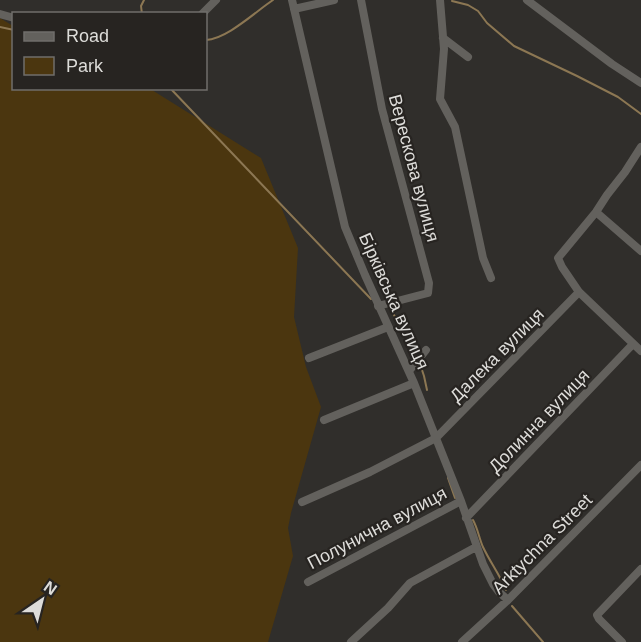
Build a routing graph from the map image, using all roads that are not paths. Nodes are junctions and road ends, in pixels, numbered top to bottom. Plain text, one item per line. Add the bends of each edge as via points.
1 (216, 0) edge
2 (292, 0) edge
3 (334, 0) edge
4 (361, 0) edge
5 (440, 0) edge
6 (527, 0) edge
7 (294, 9) junction
8 (204, 12) edge
9 (443, 38) junction
10 (468, 57) dead end
11 (641, 83) edge
12 (641, 147) edge
13 (596, 212) junction
14 (641, 251) edge
15 (491, 278) dead end
16 (579, 292) junction
17 (378, 306) junction
18 (388, 327) junction
19 (633, 344) junction
20 (426, 350) dead end
21 (641, 351) edge
22 (309, 358) dead end
23 (409, 371) junction
24 (414, 383) junction
25 (324, 420) dead end
26 (436, 438) junction
27 (641, 465) edge
28 (461, 501) junction
29 (302, 502) dead end
30 (466, 518) junction
31 (476, 547) junction
32 (641, 569) edge
33 (308, 582) dead end
34 (508, 600) junction
35 (351, 642) edge
36 (462, 642) edge
37 (622, 642) edge

1 - 8 street
2 - 7 street, Бірківська вулиця
3 - 7 street
4 - 17 street, Верескова вулиця via 382,109 429,283 428,293
5 - 9 street
6 - 11 street
7 - 17 street, Бірківська вулиця via 345,227
9 - 10 street
9 - 15 street via 440,99 455,127 483,258
12 - 13 street
13 - 14 street
13 - 16 street via 558,258
16 - 19 street
16 - 26 street, Далека вулиця
17 - 18 street, Бірківська вулиця
18 - 22 street
18 - 23 street, Бірківська вулиця
19 - 21 street
19 - 30 street, Долинна вулиця
20 - 23 street
23 - 24 street, Бірківська вулиця
24 - 25 street
24 - 26 street, Бірківська вулиця
26 - 28 street, Бірківська вулиця
26 - 29 street, Далека вулиця
27 - 34 street, Arktychna Street
28 - 30 street, Бірківська вулиця
28 - 33 street, Полунична вулиця
30 - 31 street, Бірківська вулиця
31 - 34 street, Бірківська вулиця via 493,584
31 - 35 street via 410,583
32 - 37 street via 597,615
34 - 36 street, Arktychna Street

